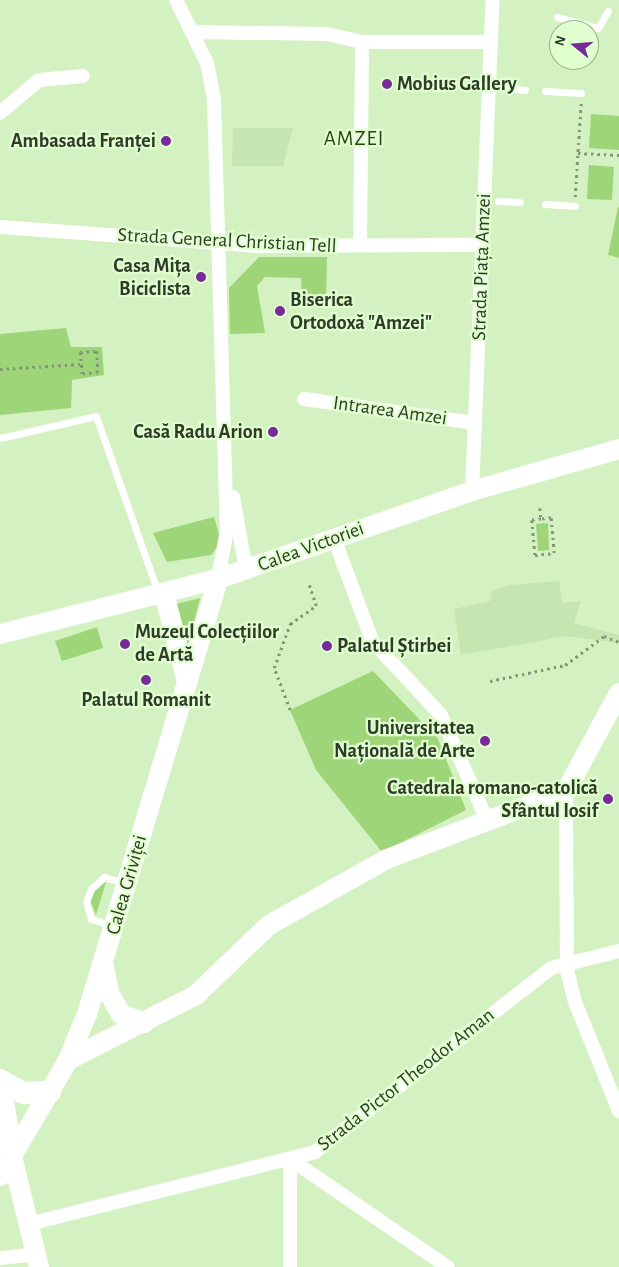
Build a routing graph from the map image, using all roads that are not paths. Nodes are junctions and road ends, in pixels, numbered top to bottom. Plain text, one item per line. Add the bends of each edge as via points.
1 (176, 0) edge
2 (493, 0) edge
3 (608, 11) dead end
4 (557, 17) dead end
5 (192, 32) junction
6 (362, 42) junction
7 (489, 42) junction
8 (83, 76) dead end
9 (502, 88) dead end
10 (524, 90) dead end
11 (545, 91) dead end
12 (581, 93) road end
13 (0, 113) edge
14 (498, 201) dead end
15 (520, 202) dead end
16 (546, 204) dead end
17 (575, 206) road end
18 (0, 227) edge
19 (360, 242) junction
20 (218, 243) junction
21 (483, 245) junction
22 (304, 399) dead end
23 (476, 423) junction
24 (0, 438) edge
25 (222, 438) junction
26 (619, 449) edge
27 (472, 491) junction
28 (334, 538) junction
29 (246, 570) junction
30 (218, 579) junction
31 (161, 594) junction
32 (0, 634) edge
33 (188, 682) junction
34 (619, 693) edge
35 (566, 791) junction
36 (486, 818) junction
37 (128, 884) junction
38 (115, 926) junction
39 (619, 951) edge
40 (566, 961) junction
41 (104, 964) junction
42 (144, 1023) junction
43 (68, 1060) junction
44 (0, 1082) edge
45 (50, 1092) junction
46 (618, 1104) edge
47 (12, 1156) junction
48 (290, 1159) junction
49 (0, 1176) edge
50 (29, 1224) junction
51 (0, 1258) edge
52 (38, 1261) edge
53 (290, 1267) edge
54 (448, 1267) edge

1 - 5 street
2 - 7 street, Strada Piața Amzei
3 - 4 lane via 598,28
5 - 6 street via 327,34
5 - 20 street via 212,85
6 - 7 street
6 - 19 street
7 - 21 street, Strada Piața Amzei
8 - 13 street via 39,80
9 - 10 lane
11 - 12 lane
14 - 15 lane
16 - 17 lane
18 - 20 street, Strada General Christian Tell
19 - 20 street, Strada General Christian Tell via 346,247
19 - 21 street, Strada General Christian Tell
20 - 25 street
21 - 23 street, Strada Piața Amzei
22 - 23 street, Intrarea Amzei
23 - 27 street, Strada Piața Amzei
24 - 31 lane via 96,416
25 - 29 street
25 - 30 street via 227,530
26 - 27 street, Calea Victoriei
27 - 28 street, Calea Victoriei
28 - 29 street, Calea Victoriei
28 - 36 street via 372,640 441,715
29 - 30 street, Calea Victoriei
30 - 31 street, Calea Victoriei
30 - 33 street, Calea Griviței
31 - 32 street, Calea Victoriei
31 - 33 street
33 - 37 street, Calea Griviței
34 - 35 street
35 - 36 street
35 - 40 street
36 - 42 street via 418,844 291,911 250,941 196,995
37 - 38 street, Calea Griviței
37 - 38 lane via 104,877 90,889 86,902 92,919
38 - 41 street, Calea Griviței
39 - 40 street, Strada Pictor Theodor Aman
40 - 46 street via 575,1002
40 - 48 street, Strada Pictor Theodor Aman via 551,968 322,1148
41 - 42 street via 110,995 121,1014
41 - 43 street, Calea Griviței
42 - 43 street
43 - 45 street, Calea Griviței
44 - 45 main road via 23,1093
44 - 47 main road
45 - 47 street, Calea Griviței
47 - 49 main road, Calea Griviței
47 - 50 street
48 - 50 street, Strada Pictor Theodor Aman
48 - 53 street
48 - 54 street
50 - 52 street
51 - 52 street

